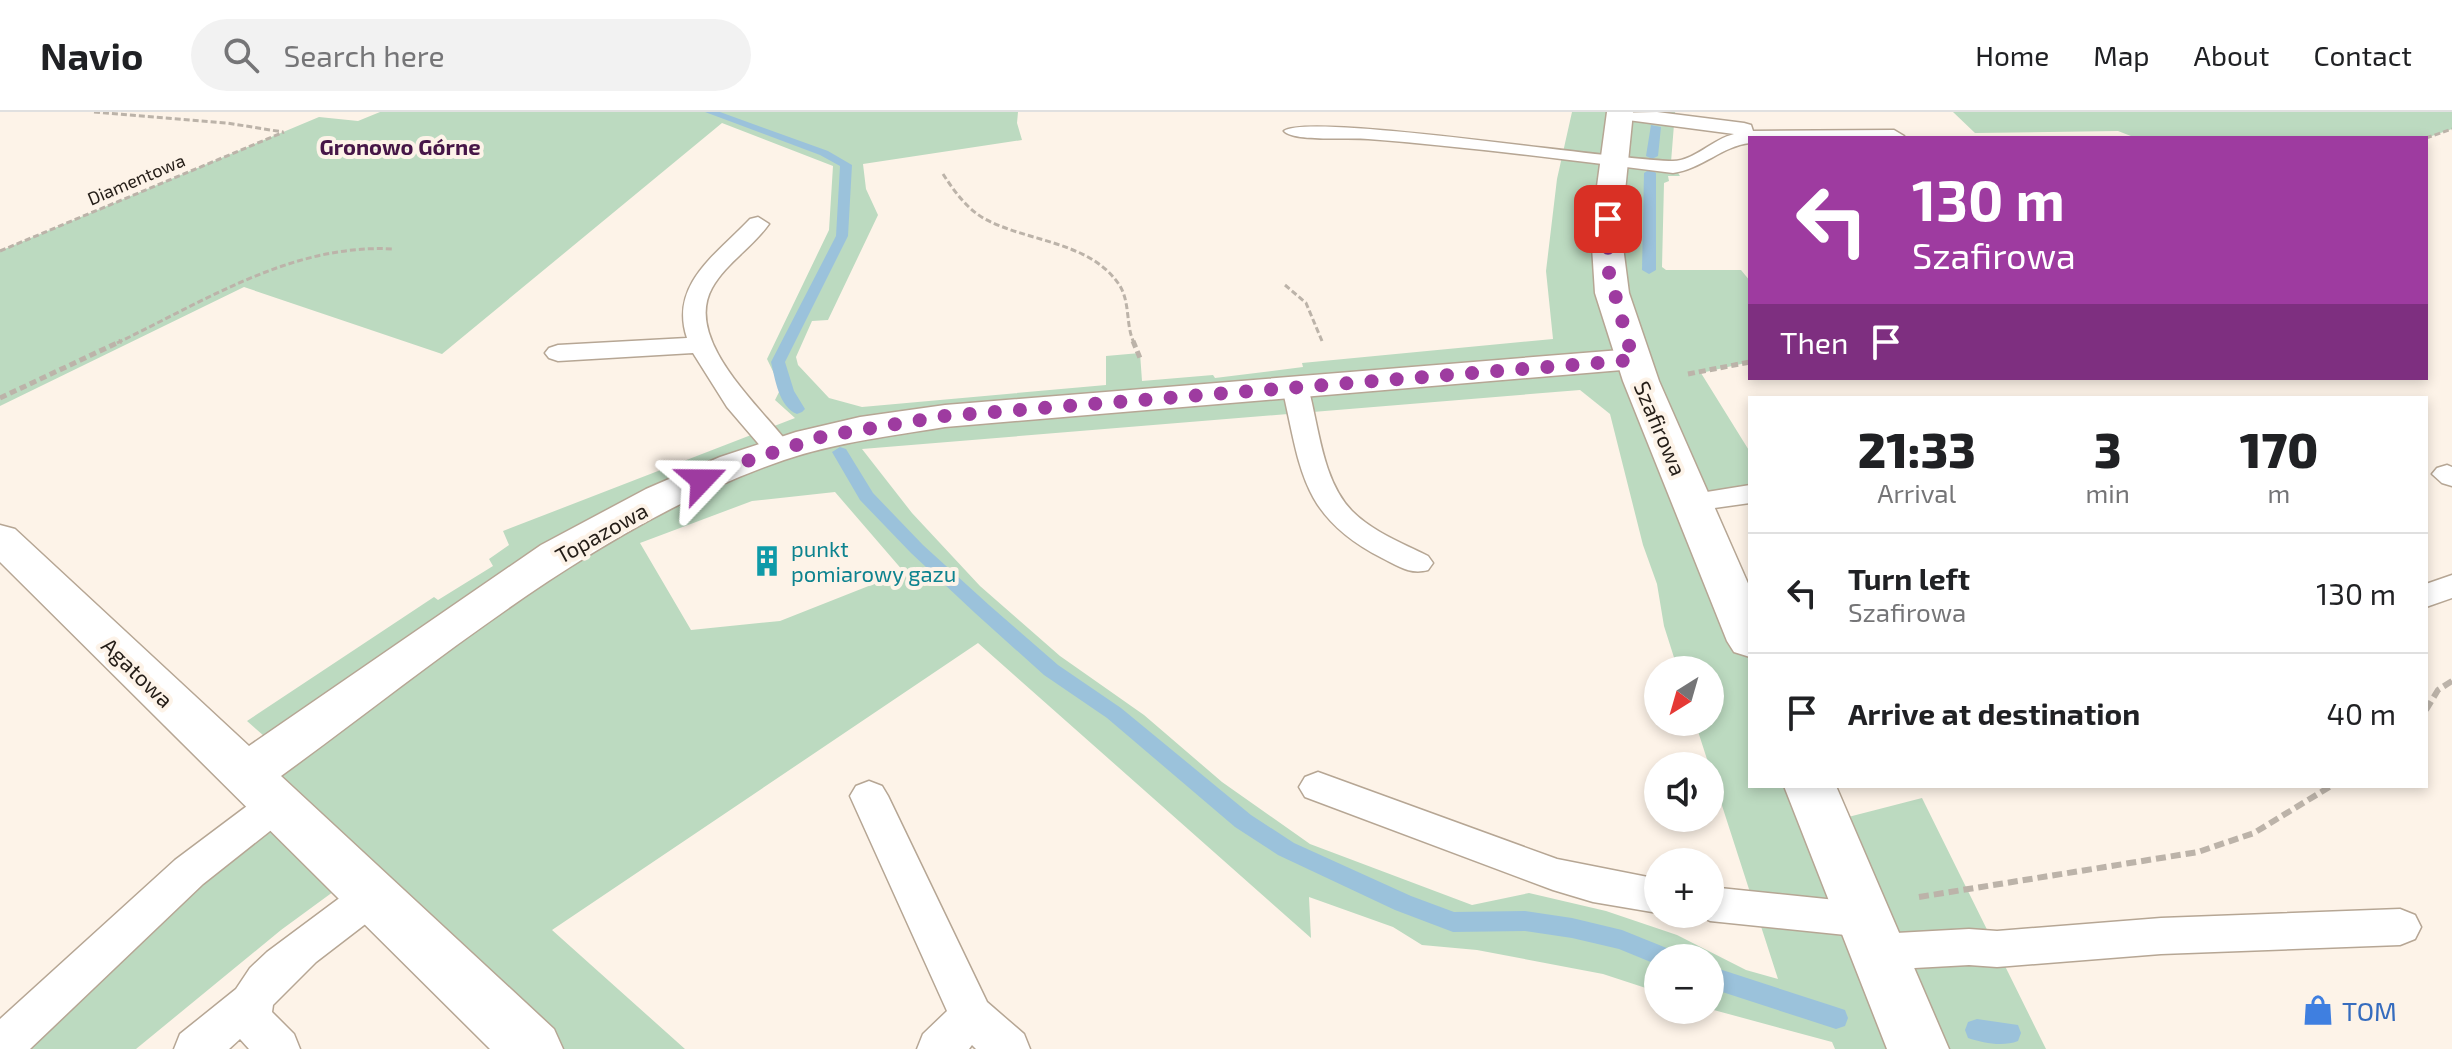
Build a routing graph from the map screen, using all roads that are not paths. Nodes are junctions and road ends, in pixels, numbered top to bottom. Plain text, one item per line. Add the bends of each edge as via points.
1 (1620, 113) edge
2 (1744, 129) dead end
3 (1294, 131) dead end
4 (1748, 138) edge
5 (1615, 162) junction
6 (758, 224) dead end
7 (702, 345) junction
8 (558, 353) dead end
9 (1637, 371) junction
10 (1295, 387) junction
11 (779, 450) junction
12 (1748, 494) edge
13 (1693, 502) junction
14 (0, 538) edge
15 (1417, 563) dead end
16 (2452, 586) edge
17 (1740, 591) edge
18 (2428, 595) edge
19 (1748, 631) edge
20 (1318, 787) dead end
21 (1811, 788) edge
22 (260, 791) junction
23 (869, 796) dead end
24 (1644, 894) edge
25 (371, 897) junction
26 (1724, 906) edge
27 (1867, 926) junction
28 (2400, 927) dead end
29 (251, 1003) junction
30 (971, 1016) junction
31 (0, 1048) edge
32 (196, 1049) edge
33 (278, 1049) edge
34 (532, 1049) edge
35 (939, 1049) edge
36 (1008, 1049) edge
37 (1918, 1049) edge

1 - 2 lane
1 - 5 street, Szafirowa
3 - 5 lane via 1478,142
4 - 5 lane via 1715,147 1683,166
5 - 9 street, Szafirowa via 1606,243 1612,293
6 - 7 lane via 696,298
7 - 8 lane
7 - 11 lane via 740,408
9 - 10 street, Topazowa
9 - 13 street, Szafirowa
10 - 11 street, Topazowa via 892,424
10 - 15 lane via 1318,481 1333,509 1358,532
11 - 22 street, Topazowa via 665,497 556,555
12 - 13 lane
13 - 17 street, Szafirowa
14 - 22 street, Agatowa
16 - 18 lane
17 - 19 street, Szafirowa
20 - 24 lane via 1553,874
21 - 27 street
22 - 25 street, Agatowa
22 - 31 lane via 189,872
23 - 30 lane
25 - 29 lane via 275,970
25 - 34 street, Agatowa
26 - 27 lane
27 - 28 lane via 1997,949 2161,936
27 - 37 street
29 - 32 lane
29 - 33 lane via 253,1020
30 - 35 lane
30 - 36 lane

